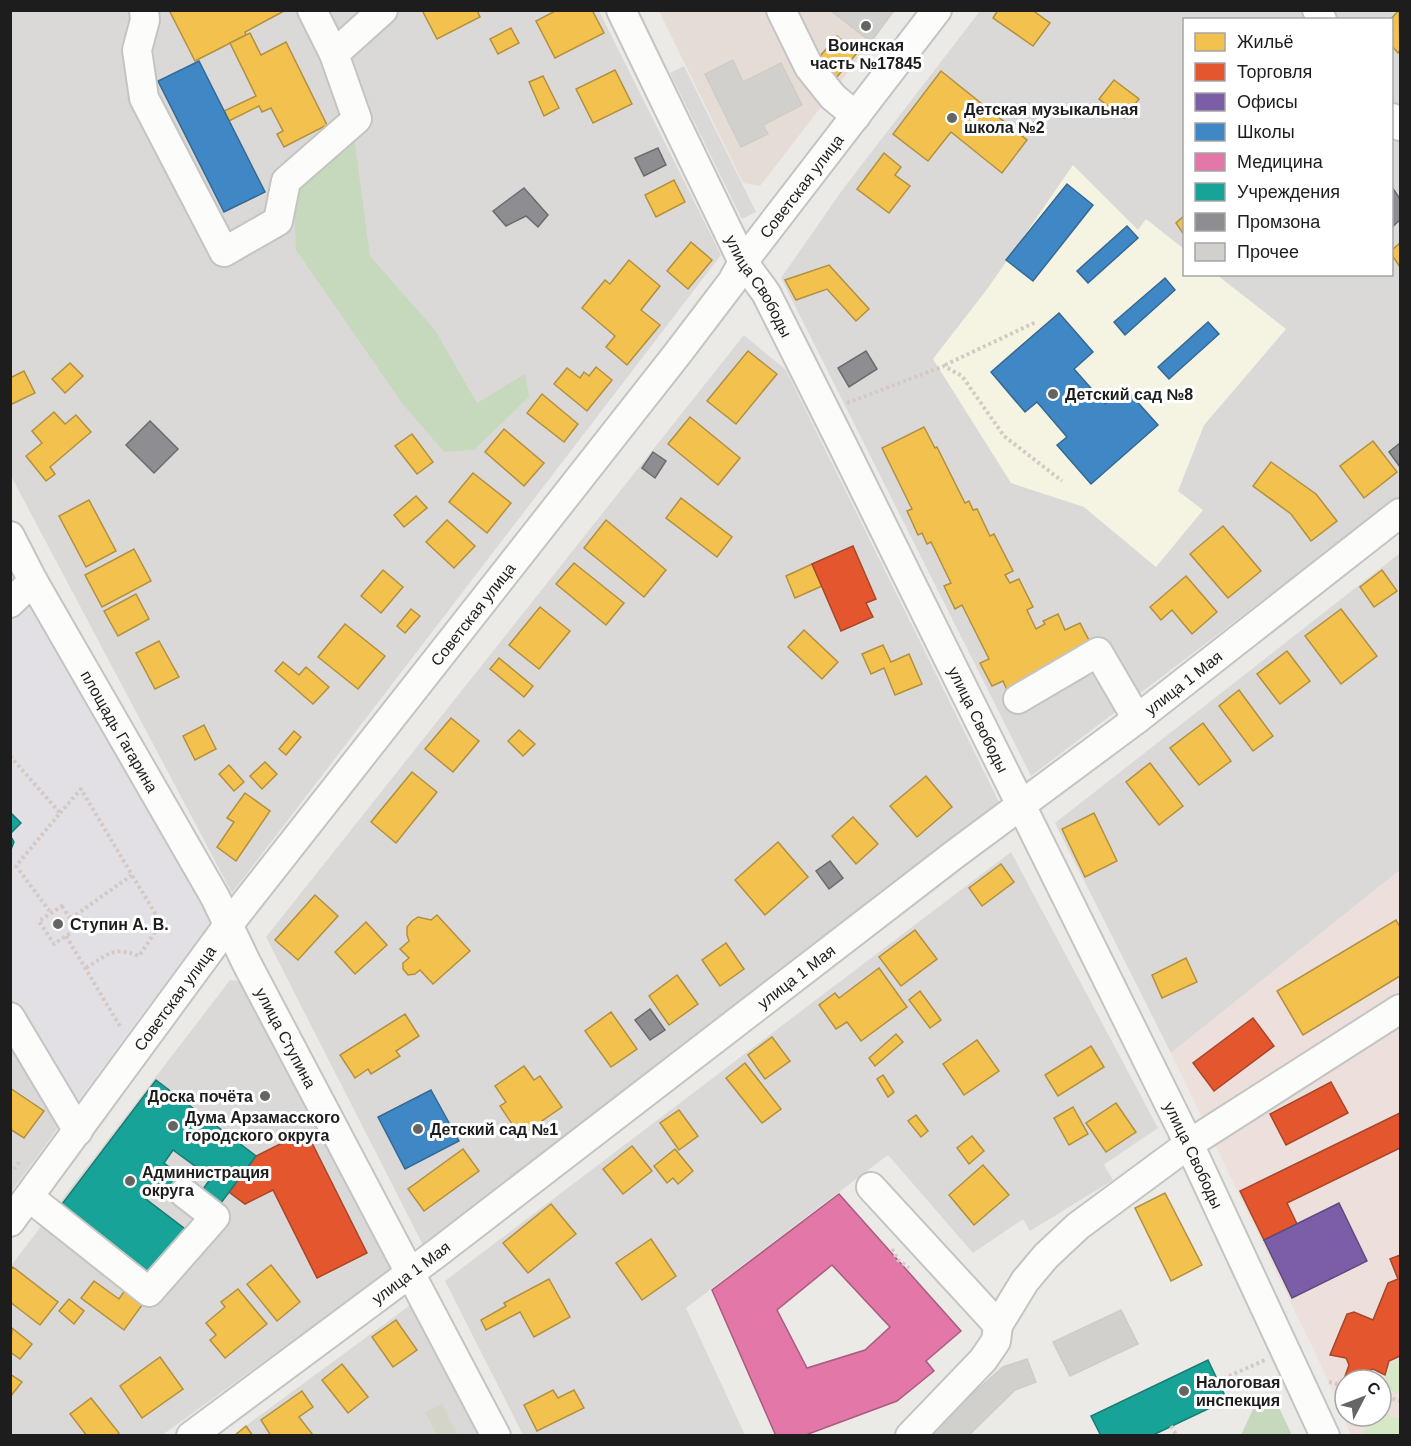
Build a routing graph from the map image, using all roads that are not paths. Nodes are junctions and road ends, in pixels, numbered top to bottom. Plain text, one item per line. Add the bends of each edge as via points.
1 (144, 10) edge
2 (312, 10) edge
3 (621, 10) edge
4 (781, 10) edge
5 (937, 10) edge
6 (380, 12) edge
7 (334, 54) junction
8 (856, 116) junction
9 (743, 262) junction
10 (1401, 513) edge
11 (10, 536) edge
12 (33, 581) junction
13 (10, 603) edge
14 (1018, 699) dead end
15 (1137, 719) junction
16 (1020, 806) junction
17 (229, 924) junction
18 (1401, 1009) edge
19 (10, 1017) edge
20 (78, 1131) junction
21 (1189, 1144) junction
22 (871, 1187) dead end
23 (184, 1193) dead end
24 (29, 1197) junction
25 (10, 1221) edge
26 (409, 1274) junction
27 (998, 1324) junction
28 (191, 1436) edge
29 (496, 1436) edge
30 (910, 1436) edge
31 (1325, 1436) edge

1 - 7 street via 137,50 144,99 224,252 278,221 286,181 357,118
2 - 7 street
3 - 9 street, улица Свободы
4 - 8 street via 809,67 833,97
5 - 8 street, Советская улица
6 - 7 street
8 - 9 street, Советская улица
9 - 16 street, улица Свободы via 766,293
9 - 17 street, Советская улица via 678,354
10 - 15 street, улица 1 Мая
11 - 12 street, площадь Гагарина
12 - 13 street
12 - 17 street, площадь Гагарина
14 - 15 street via 1098,652
15 - 16 street, улица 1 Мая
16 - 21 street, улица Свободы
16 - 26 street, улица 1 Мая
17 - 20 street, Советская улица
17 - 26 street, улица Ступина
18 - 21 street
19 - 20 street
20 - 24 street, Советская улица
21 - 27 street via 1078,1226 1046,1256
21 - 31 street, улица Свободы
22 - 27 street
23 - 24 street via 215,1217 149,1292
24 - 25 street, Советская улица
26 - 28 street, улица 1 Мая
26 - 29 street, улица Ступина
27 - 30 street via 996,1341 983,1360

